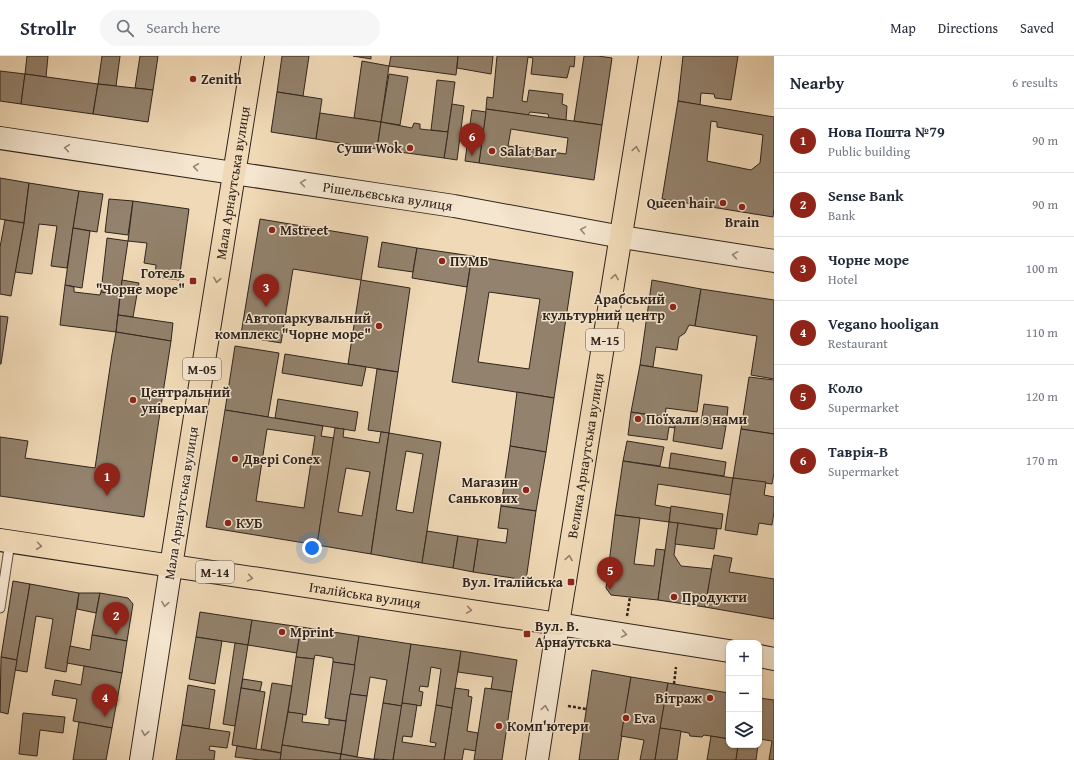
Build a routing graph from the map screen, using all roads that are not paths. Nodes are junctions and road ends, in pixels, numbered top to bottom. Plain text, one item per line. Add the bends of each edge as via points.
1 (253, 56) edge
2 (650, 56) edge
3 (0, 138) edge
4 (234, 173) junction
5 (622, 237) junction
6 (774, 261) edge
7 (5, 541) edge
8 (171, 566) junction
9 (0, 608) edge
10 (558, 624) junction
11 (726, 651) edge
12 (762, 657) edge
13 (774, 659) edge
14 (141, 760) edge
15 (537, 760) edge

1 - 4 main road, Мала Арнаутська вулиця / М-05
5 -> 2 main road, Велика Арнаутська вулиця / М-15
4 -> 3 main road, Рішельєвська вулиця
5 -> 4 main road, Рішельєвська вулиця via 454,206
4 -> 8 main road, Мала Арнаутська вулиця / М-05
6 -> 5 main road, Рішельєвська вулиця
10 -> 5 main road, Велика Арнаутська вулиця / М-15
7 -> 8 main road, Італійська вулиця / М-14
7 - 9 lane
8 -> 10 main road, Італійська вулиця / М-14
8 -> 14 main road, Мала Арнаутська вулиця / М-05
10 -> 11 main road, Італійська вулиця / М-14
15 -> 10 main road, Велика Арнаутська вулиця
12 - 13 main road

